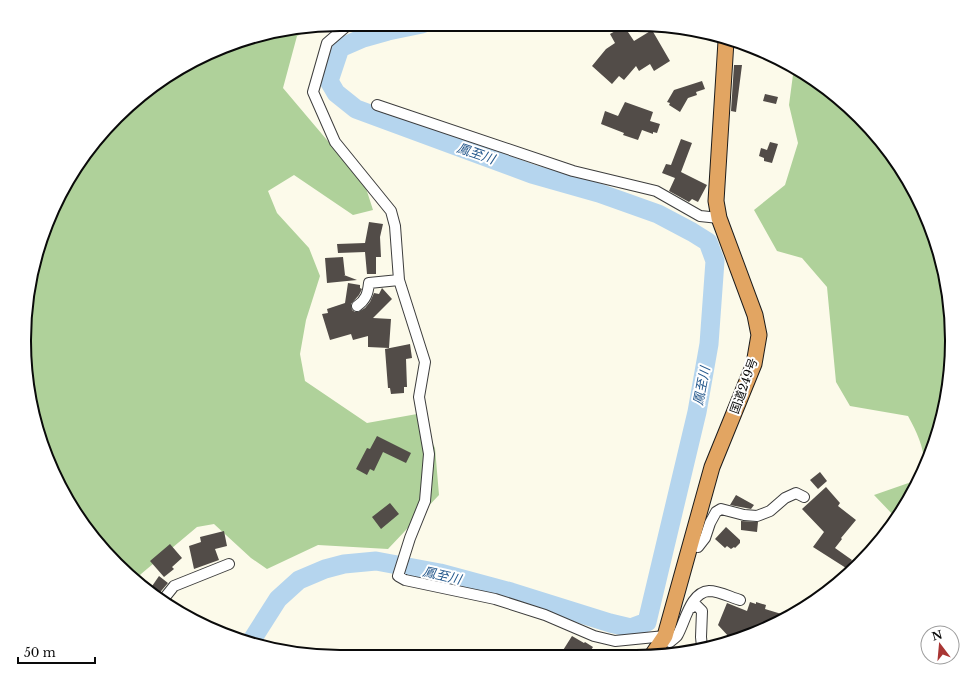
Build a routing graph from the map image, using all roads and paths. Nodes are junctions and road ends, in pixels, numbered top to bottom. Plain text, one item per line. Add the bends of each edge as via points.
1 (341, 31) edge
2 (726, 45) edge
3 (377, 105) dead end
4 (719, 218) junction
5 (399, 280) junction
6 (358, 306) dead end
7 (804, 497) dead end
8 (690, 544) junction
9 (229, 564) dead end
10 (166, 596) edge
11 (740, 600) dead end
12 (689, 609) junction
13 (664, 637) junction
14 (702, 643) edge
15 (656, 649) edge

1 - 5 street via 327,43 313,92 335,142 391,211 396,226
2 - 4 highway, 国道249号 via 716,201
3 - 4 street via 573,171 656,191 700,216
4 - 8 highway, 国道249号 via 756,315 759,335 754,364 712,467
5 - 6 street via 369,283 367,297
5 - 13 street via 425,362 419,397 429,454 425,501 398,576 405,580 495,599 545,614 594,636 615,641
7 - 8 street via 796,492 770,511 757,516 721,509 716,512 705,538 698,547
8 - 13 highway, 国道249号
9 - 10 street via 174,586
11 - 12 street via 708,591 701,594
12 - 13 street via 677,637 670,642
12 - 14 street via 696,605 702,611
13 - 15 highway, 国道249号

